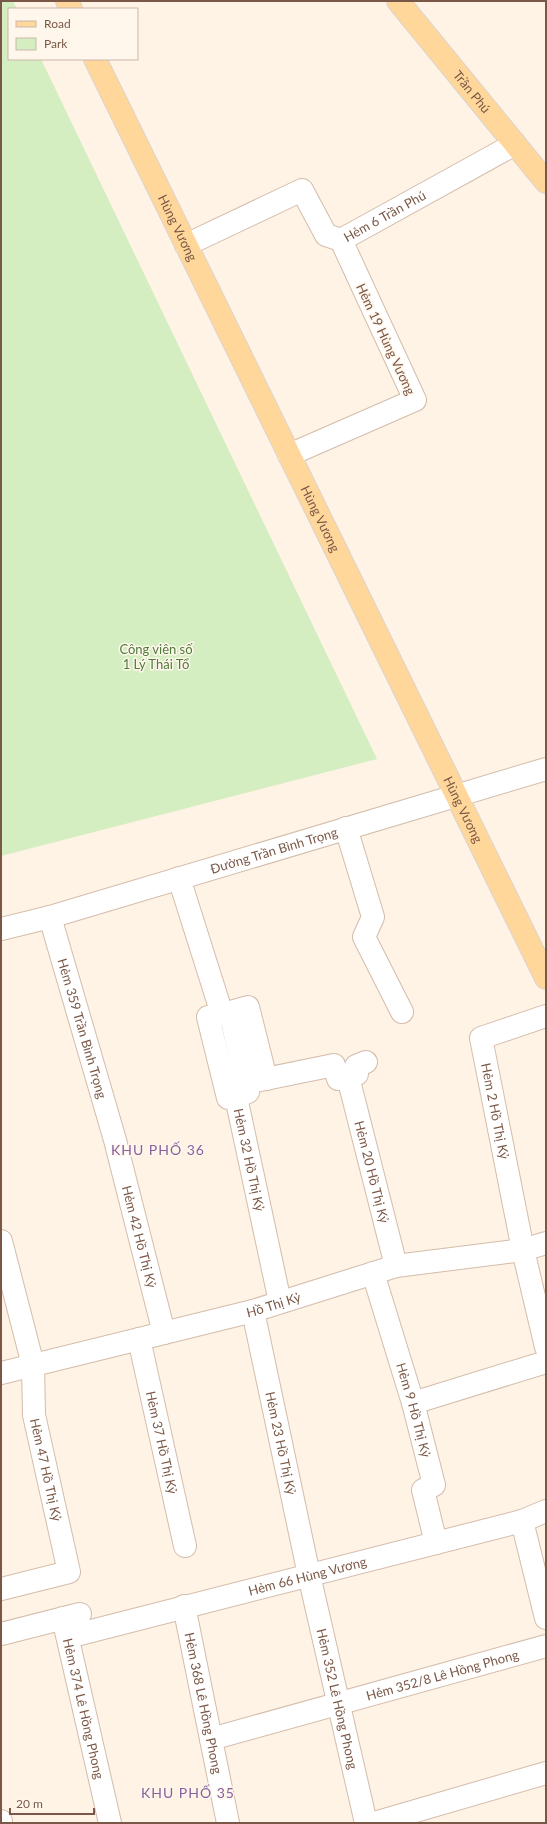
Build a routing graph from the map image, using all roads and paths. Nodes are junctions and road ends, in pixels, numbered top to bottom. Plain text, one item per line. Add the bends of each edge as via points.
1 (398, 1) edge
2 (95, 60) edge
3 (515, 144) junction
4 (546, 182) edge
5 (340, 240) junction
6 (186, 244) junction
7 (289, 455) junction
8 (546, 769) edge
9 (457, 796) junction
10 (346, 828) junction
11 (179, 878) junction
12 (50, 917) junction
13 (1, 929) edge
14 (546, 978) edge
15 (402, 1012) dead end
16 (226, 1013) junction
17 (546, 1016) edge
18 (366, 1062) dead end
19 (348, 1077) junction
20 (249, 1086) junction
21 (115, 1140) joint
22 (1, 1241) edge
23 (546, 1243) edge
24 (523, 1250) junction
25 (396, 1266) junction
26 (373, 1273) junction
27 (280, 1302) junction
28 (253, 1311) junction
29 (164, 1333) junction
30 (139, 1339) junction
31 (546, 1347) edge
32 (546, 1362) edge
33 (32, 1365) junction
34 (1, 1373) edge
35 (413, 1403) junction
36 (546, 1511) edge
37 (522, 1521) junction
38 (436, 1543) junction
39 (185, 1546) dead end
40 (309, 1575) junction
41 (1, 1589) edge
42 (184, 1606) junction
43 (546, 1618) edge
44 (70, 1623) junction
45 (1, 1634) edge
46 (546, 1646) edge
47 (339, 1704) junction
48 (211, 1739) junction
49 (546, 1773) edge
50 (110, 1823) edge
51 (228, 1823) edge
52 (366, 1823) edge
53 (374, 1823) edge

1 - 3 main road, Trần Phú
2 - 6 main road, Hùng Vương
3 - 4 main road, Trần Phú
3 - 5 street, Hẻm 6 Trần Phú
5 - 6 street, Hẻm 6 Trần Phú via 326,235 302,190
5 - 7 street, Hẻm 19 Hùng Vương via 415,400
6 - 7 main road, Hùng Vương
7 - 9 main road, Hùng Vương
8 - 9 street, Đường Trần Bình Trọng
9 - 10 street, Đường Trần Bình Trọng
9 - 14 main road, Hùng Vương
10 - 11 street, Đường Trần Bình Trọng
10 - 15 street via 373,916 364,937
11 - 12 street, Đường Trần Bình Trọng
11 - 16 street
12 - 13 street, Đường Trần Bình Trọng
12 - 21 street, Hẻm 359 Trần Bình Trọng
16 - 20 street via 248,1007
16 - 20 street, Hẻm 32 Hồ Thị Kỷ via 208,1017 228,1098
17 - 24 street, Hẻm 2 Hồ Thị Kỷ via 481,1038
18 - 19 street via 356,1066 357,1074
19 - 20 street via 338,1079 334,1065
19 - 25 street, Hẻm 20 Hồ Thị Kỷ
20 - 27 street, Hẻm 32 Hồ Thị Kỷ
21 - 29 street, Hẻm 42 Hồ Thị Kỷ
22 - 33 street, Hẻm 47 Hồ Thị Kỷ
23 - 24 street, Hồ Thị Kỷ
24 - 25 street, Hồ Thị Kỷ
24 - 31 street
25 - 26 street, Hồ Thị Kỷ
26 - 27 street, Hồ Thị Kỷ
26 - 35 street, Hẻm 9 Hồ Thị Kỷ
27 - 28 street, Hồ Thị Kỷ
28 - 29 street, Hồ Thị Kỷ
28 - 40 street, Hẻm 23 Hồ Thị Kỷ
29 - 30 street, Hồ Thị Kỷ
30 - 33 street, Hồ Thị Kỷ
30 - 39 street, Hẻm 37 Hồ Thị Kỷ
32 - 35 street
33 - 34 street, Hồ Thị Kỷ
33 - 41 street, Hẻm 47 Hồ Thị Kỷ via 34,1415 70,1572
35 - 38 street, Hẻm 9 Hồ Thị Kỷ via 434,1485 423,1490
36 - 37 street, Hẻm 66 Hùng Vương
37 - 38 street, Hẻm 66 Hùng Vương
37 - 43 street
38 - 40 street, Hẻm 66 Hùng Vương
40 - 42 street, Hẻm 66 Hùng Vương
40 - 47 street, Hẻm 352 Lê Hồng Phong
42 - 44 street, Hẻm 66 Hùng Vương
42 - 48 street, Hẻm 368 Lê Hồng Phong
44 - 45 street, Hẻm 66 Hùng Vương
44 - 50 street, Hẻm 374 Lê Hồng Phong
46 - 47 street, Hẻm 352/8 Lê Hồng Phong
47 - 48 street, Hẻm 352/8 Lê Hồng Phong
47 - 52 street, Hẻm 352 Lê Hồng Phong
48 - 51 street, Hẻm 368 Lê Hồng Phong
49 - 53 street

